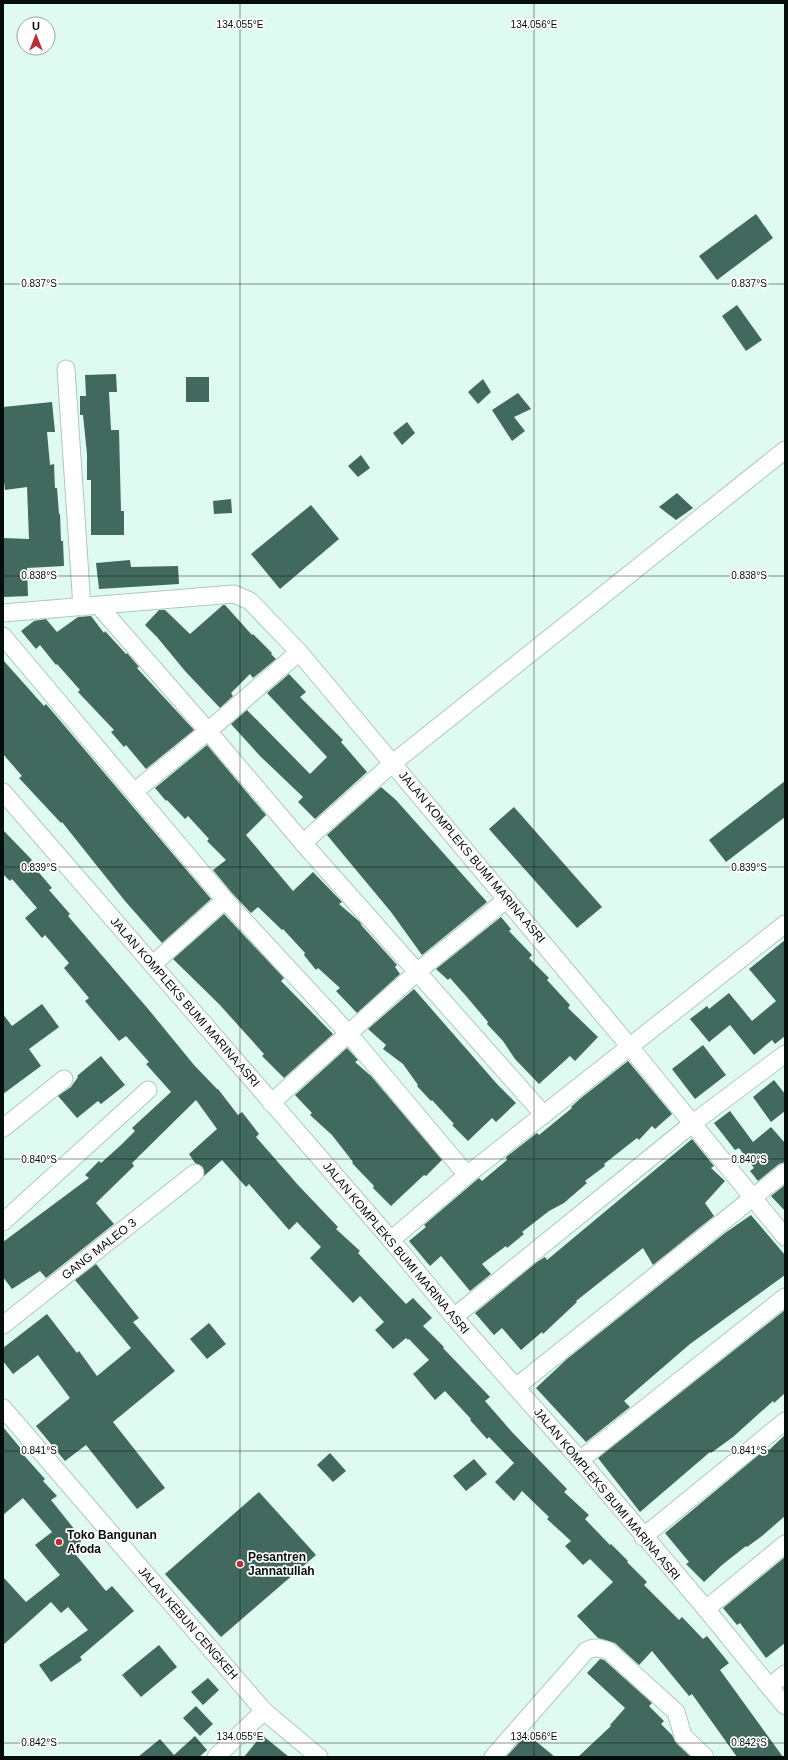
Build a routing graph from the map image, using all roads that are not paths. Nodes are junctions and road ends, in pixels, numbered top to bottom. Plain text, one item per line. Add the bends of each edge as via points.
1 (66, 369) dead end
2 (785, 450) edge
3 (99, 606) junction
4 (82, 607) junction
5 (3, 613) edge
6 (3, 636) edge
7 (299, 652) junction
8 (208, 731) junction
9 (392, 763) junction
10 (3, 792) edge
11 (134, 792) junction
12 (303, 843) junction
13 (507, 899) junction
14 (224, 900) junction
15 (785, 924) edge
16 (153, 964) junction
17 (417, 972) junction
18 (348, 1033) junction
19 (630, 1047) junction
20 (785, 1054) edge
21 (64, 1079) dead end
22 (148, 1090) dead end
23 (271, 1103) junction
24 (544, 1115) junction
25 (693, 1123) junction
26 (3, 1128) edge
27 (785, 1172) edge
28 (195, 1173) dead end
29 (467, 1175) junction
30 (752, 1197) junction
31 (3, 1222) edge
32 (785, 1237) edge
33 (391, 1240) junction
34 (785, 1298) edge
35 (454, 1317) junction
36 (3, 1325) edge
37 (516, 1387) junction
38 (3, 1408) edge
39 (785, 1421) edge
40 (580, 1460) junction
41 (643, 1537) junction
42 (785, 1544) edge
43 (706, 1609) junction
44 (785, 1674) edge
45 (769, 1687) junction
46 (785, 1706) edge
47 (264, 1711) junction
48 (216, 1757) edge
49 (318, 1757) edge
50 (493, 1757) edge
51 (705, 1757) edge

1 - 4 street
2 - 9 street
3 - 4 street, JALAN KOMPLEKS BUMI MARINA ASRI
3 - 7 street, JALAN KOMPLEKS BUMI MARINA ASRI via 234,594 250,601
3 - 8 street
4 - 5 street, JALAN KOMPLEKS BUMI MARINA ASRI
6 - 11 street
7 - 8 street
7 - 9 street, JALAN KOMPLEKS BUMI MARINA ASRI
8 - 11 street
8 - 12 street
9 - 12 street
9 - 13 street, JALAN KOMPLEKS BUMI MARINA ASRI
10 - 16 street, JALAN KOMPLEKS BUMI MARINA ASRI
11 - 14 street
12 - 17 street
13 - 17 street
13 - 19 street, JALAN KOMPLEKS BUMI MARINA ASRI
14 - 16 street
14 - 18 street
15 - 19 street
16 - 23 street, JALAN KOMPLEKS BUMI MARINA ASRI
17 - 18 street
17 - 24 street
18 - 23 street
18 - 29 street
19 - 24 street
19 - 25 street, JALAN KOMPLEKS BUMI MARINA ASRI
20 - 25 street
21 - 26 street
22 - 31 street
23 - 33 street, JALAN KOMPLEKS BUMI MARINA ASRI
24 - 29 street
25 - 30 street, JALAN KOMPLEKS BUMI MARINA ASRI
25 - 35 street
27 - 30 street
28 - 36 street, GANG MALEO 3
29 - 33 street
30 - 32 street, JALAN KOMPLEKS BUMI MARINA ASRI
30 - 37 street
33 - 35 street, JALAN KOMPLEKS BUMI MARINA ASRI
34 - 40 street
35 - 37 street, JALAN KOMPLEKS BUMI MARINA ASRI
37 - 40 street, JALAN KOMPLEKS BUMI MARINA ASRI
38 - 47 street, JALAN KEBUN CENGKEH
39 - 41 street
40 - 41 street, JALAN KOMPLEKS BUMI MARINA ASRI
41 - 43 street, JALAN KOMPLEKS BUMI MARINA ASRI
42 - 43 street
43 - 45 street, JALAN KOMPLEKS BUMI MARINA ASRI
44 - 45 street
45 - 46 street, JALAN KOMPLEKS BUMI MARINA ASRI
47 - 48 street
47 - 49 street, JALAN KEBUN CENGKEH
50 - 51 street via 591,1648 609,1651 676,1712 683,1736

